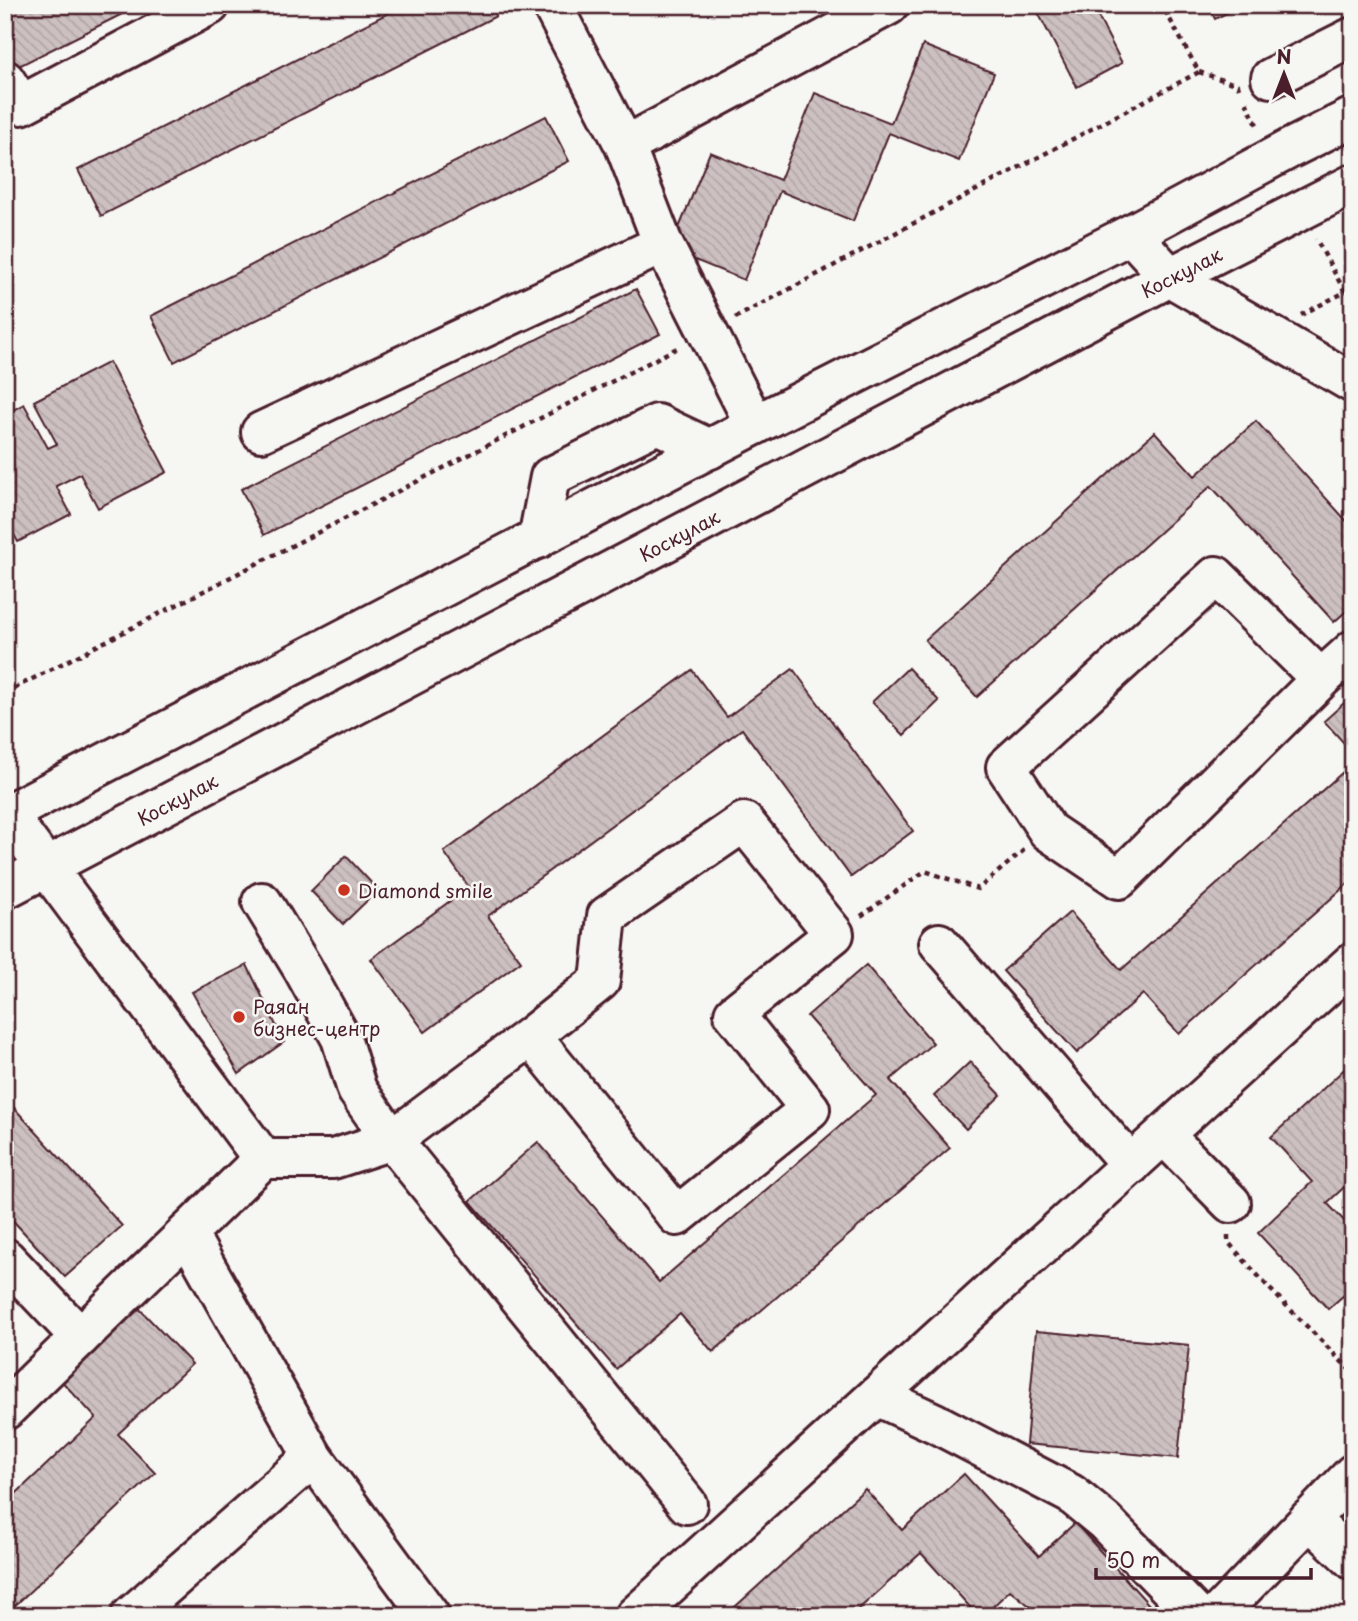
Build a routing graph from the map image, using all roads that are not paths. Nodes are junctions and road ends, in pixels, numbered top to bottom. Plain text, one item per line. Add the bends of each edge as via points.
1 (210, 5) edge
2 (552, 5) edge
3 (889, 5) edge
4 (1353, 37) edge
5 (1271, 78) dead end
6 (5, 80) edge
7 (1353, 117) edge
8 (625, 146) junction
9 (1353, 184) edge
10 (1130, 234) junction
11 (663, 244) junction
12 (1170, 277) junction
13 (1353, 383) edge
14 (755, 425) junction
15 (261, 432) dead end
16 (710, 449) junction
17 (538, 539) junction
18 (1353, 650) edge
19 (1321, 679) junction
20 (6, 814) edge
21 (46, 867) junction
22 (5, 889) edge
23 (262, 902) dead end
24 (939, 943) dead end
25 (1353, 962) edge
26 (531, 1036) junction
27 (1164, 1135) junction
28 (392, 1140) junction
29 (262, 1160) junction
30 (1130, 1165) junction
31 (1231, 1203) road end
32 (187, 1233) junction
33 (5, 1258) edge
34 (80, 1337) junction
35 (877, 1396) junction
36 (5, 1410) edge
37 (313, 1457) junction
38 (1353, 1474) edge
39 (687, 1504) dead end
40 (1309, 1519) junction
41 (1353, 1560) edge
42 (131, 1616) edge
43 (430, 1616) edge
44 (635, 1616) edge
45 (1197, 1616) edge
46 (1216, 1616) edge

1 - 6 street via 21,105
2 - 8 street
3 - 8 street
4 - 5 street
7 - 10 street
8 - 11 street
9 - 12 street, Коскулак
10 - 12 street
10 - 14 street
11 - 14 street
11 - 15 street
12 - 13 street
12 - 21 street, Коскулак
14 - 16 street
16 - 17 street
16 - 17 street via 657,425 550,477
17 - 20 street
18 - 19 street
19 - 19 street via 1216,576 1006,767 1048,831 1119,879
20 - 21 street
21 - 22 street, Коскулак
21 - 29 street
23 - 28 street via 341,1038 357,1090
24 - 30 street
25 - 27 street
26 - 26 street via 600,981 607,916 744,822 834,934 734,1014 810,1109 677,1216
26 - 28 street
27 - 30 street
27 - 31 street
28 - 29 street via 333,1158
28 - 39 street
29 - 32 street
30 - 35 street
32 - 34 street
32 - 37 street
33 - 34 street
34 - 36 street
35 - 44 street
35 - 45 street via 1071,1494 1104,1521
37 - 42 street
37 - 43 street
38 - 40 street
40 - 41 street
40 - 46 street

